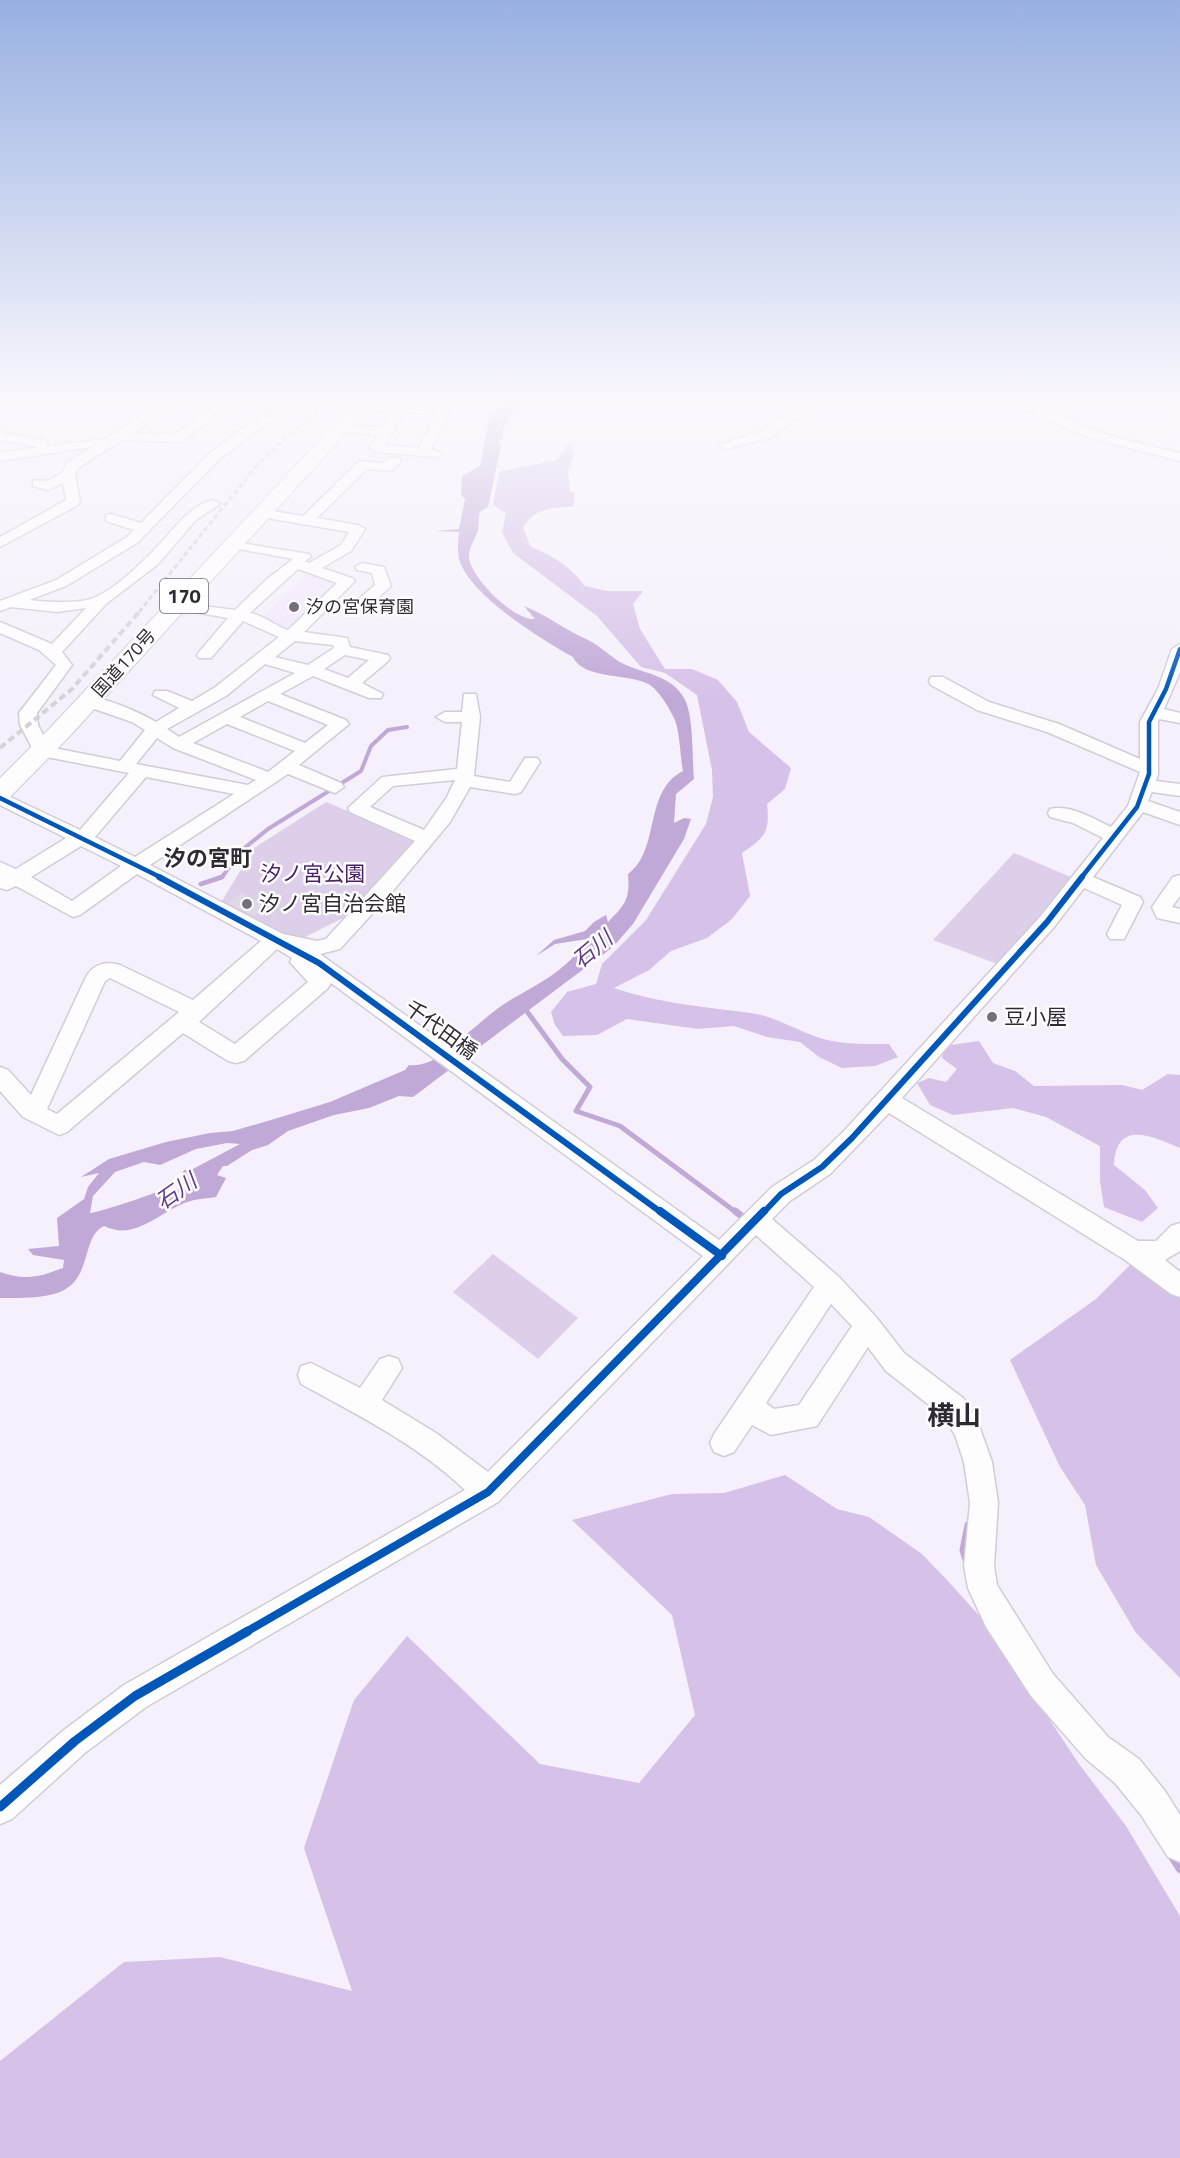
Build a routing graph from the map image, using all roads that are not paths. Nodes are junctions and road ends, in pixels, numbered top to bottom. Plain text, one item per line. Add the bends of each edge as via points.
1 (73, 500) edge
2 (173, 500) edge
3 (273, 500) edge
4 (328, 500) edge
5 (213, 504) dead end
6 (261, 513) junction
7 (111, 518) dead end
8 (307, 520) junction
9 (144, 530) junction
10 (0, 543) edge
11 (93, 544) dead end
12 (233, 544) junction
13 (114, 552) junction
14 (346, 556) junction
15 (382, 556) dead end
16 (307, 563) junction
17 (362, 567) junction
18 (341, 586) junction
19 (101, 601) junction
20 (3, 605) edge
21 (176, 605) junction
22 (238, 615) junction
23 (0, 627) edge
24 (292, 635) junction
25 (1180, 649) edge
26 (342, 650) junction
27 (53, 652) junction
28 (205, 655) dead end
29 (262, 658) junction
30 (312, 670) junction
31 (937, 681) dead end
32 (352, 683) junction
33 (375, 694) dead end
34 (161, 695) dead end
35 (267, 695) junction
36 (470, 698) dead end
37 (89, 701) junction
38 (191, 707) junction
39 (1153, 712) junction
40 (445, 717) dead end
41 (471, 717) junction
42 (226, 718) junction
43 (1180, 718) edge
44 (155, 729) junction
45 (179, 744) junction
46 (308, 750) junction
47 (42, 751) junction
48 (531, 762) dead end
49 (287, 767) junction
50 (133, 768) junction
51 (464, 777) junction
52 (1147, 777) junction
53 (270, 779) junction
54 (335, 787) dead end
55 (1180, 790) edge
56 (248, 791) junction
57 (0, 792) edge
58 (0, 798) edge
59 (1138, 804) junction
60 (1057, 813) dead end
61 (1180, 819) edge
62 (1114, 836) junction
63 (427, 838) junction
64 (81, 839) junction
65 (135, 866) junction
66 (6, 877) edge
67 (1080, 879) junction
68 (1180, 882) edge
69 (1180, 916) edge
70 (1117, 934) dead end
71 (281, 943) junction
72 (192, 1011) junction
73 (2, 1083) edge
74 (885, 1099) junction
75 (34, 1113) junction
76 (756, 1220) junction
77 (1180, 1233) edge
78 (1134, 1252) junction
79 (722, 1256) junction
80 (830, 1285) junction
81 (1180, 1286) edge
82 (867, 1325) junction
83 (388, 1368) dead end
84 (311, 1374) dead end
85 (364, 1404) junction
86 (749, 1407) junction
87 (724, 1443) dead end
88 (488, 1492) junction
89 (0, 1807) edge
90 (1180, 1845) edge

1 - 10 street
2 - 9 street
3 - 6 highway, 国道170号 / 170
4 - 8 street
5 - 19 street via 192,517 153,561
6 - 8 street
6 - 12 highway, 国道170号 / 170
7 - 9 street
8 - 14 street via 358,529
9 - 13 street
11 - 13 street
12 - 16 street
12 - 21 highway, 国道170号 / 170
13 - 20 street via 61,584
14 - 15 street
14 - 16 street
14 - 17 street
16 - 18 street
16 - 22 street via 296,563 274,579
17 - 18 street
17 - 18 street via 379,570 383,586 374,600
18 - 24 street
19 - 20 street via 57,607
19 - 27 street
21 - 22 street
21 - 37 highway, 国道170号 / 170
22 - 24 street via 255,618 261,627
22 - 28 street
23 - 27 street
24 - 26 street via 341,640
24 - 29 street
25 - 39 street
26 - 30 street
26 - 32 street via 382,658
27 - 47 street via 64,665 28,713 29,725
29 - 30 street
29 - 38 street via 220,692
30 - 32 street
30 - 35 street
31 - 52 street via 990,710 1053,728
32 - 33 street
34 - 38 street
35 - 42 street
35 - 46 street via 340,724
36 - 41 street
37 - 44 street via 138,718
37 - 47 highway, 国道170号 / 170
38 - 44 street
39 - 43 street
39 - 52 street via 1149,722
40 - 41 street
41 - 51 street
42 - 45 street
42 - 46 street
44 - 45 street
44 - 50 street
45 - 53 street
46 - 49 street
47 - 50 street
47 - 57 highway, 国道170号 / 170
48 - 51 street via 515,788
49 - 53 street
49 - 54 street
50 - 56 street
50 - 64 street via 90,832
51 - 63 street via 455,800
51 - 63 street via 388,781 357,808
52 - 55 street
52 - 59 street
53 - 56 street
56 - 65 street
58 - 64 street
59 - 61 street
59 - 62 street
60 - 62 street via 1080,819
62 - 67 street
63 - 71 street via 333,944 317,948
64 - 65 street
64 - 66 street
65 - 66 street via 73,910
65 - 71 street
67 - 70 street via 1133,902
67 - 74 street via 995,982
68 - 69 street via 1162,907 1164,913
71 - 72 street
71 - 72 street via 321,982 236,1055 187,1025
71 - 79 street, 千代田橋 via 353,986
72 - 75 street via 59,1126
72 - 75 street via 113,970 103,971 96,977
73 - 75 street
74 - 76 street via 822,1167 781,1194
74 - 78 street
76 - 79 street
76 - 80 street
77 - 78 street via 1167,1249
78 - 81 street
79 - 88 street
80 - 82 street
80 - 86 street
82 - 86 street via 807,1417 771,1422
82 - 90 street via 895,1362 953,1407 967,1429 978,1462 984,1503 979,1566 983,1588 997,1616 1042,1685 1097,1748 1127,1771
83 - 85 street
84 - 85 street
85 - 88 street via 472,1476
86 - 87 street
88 - 89 street via 135,1696 75,1741

